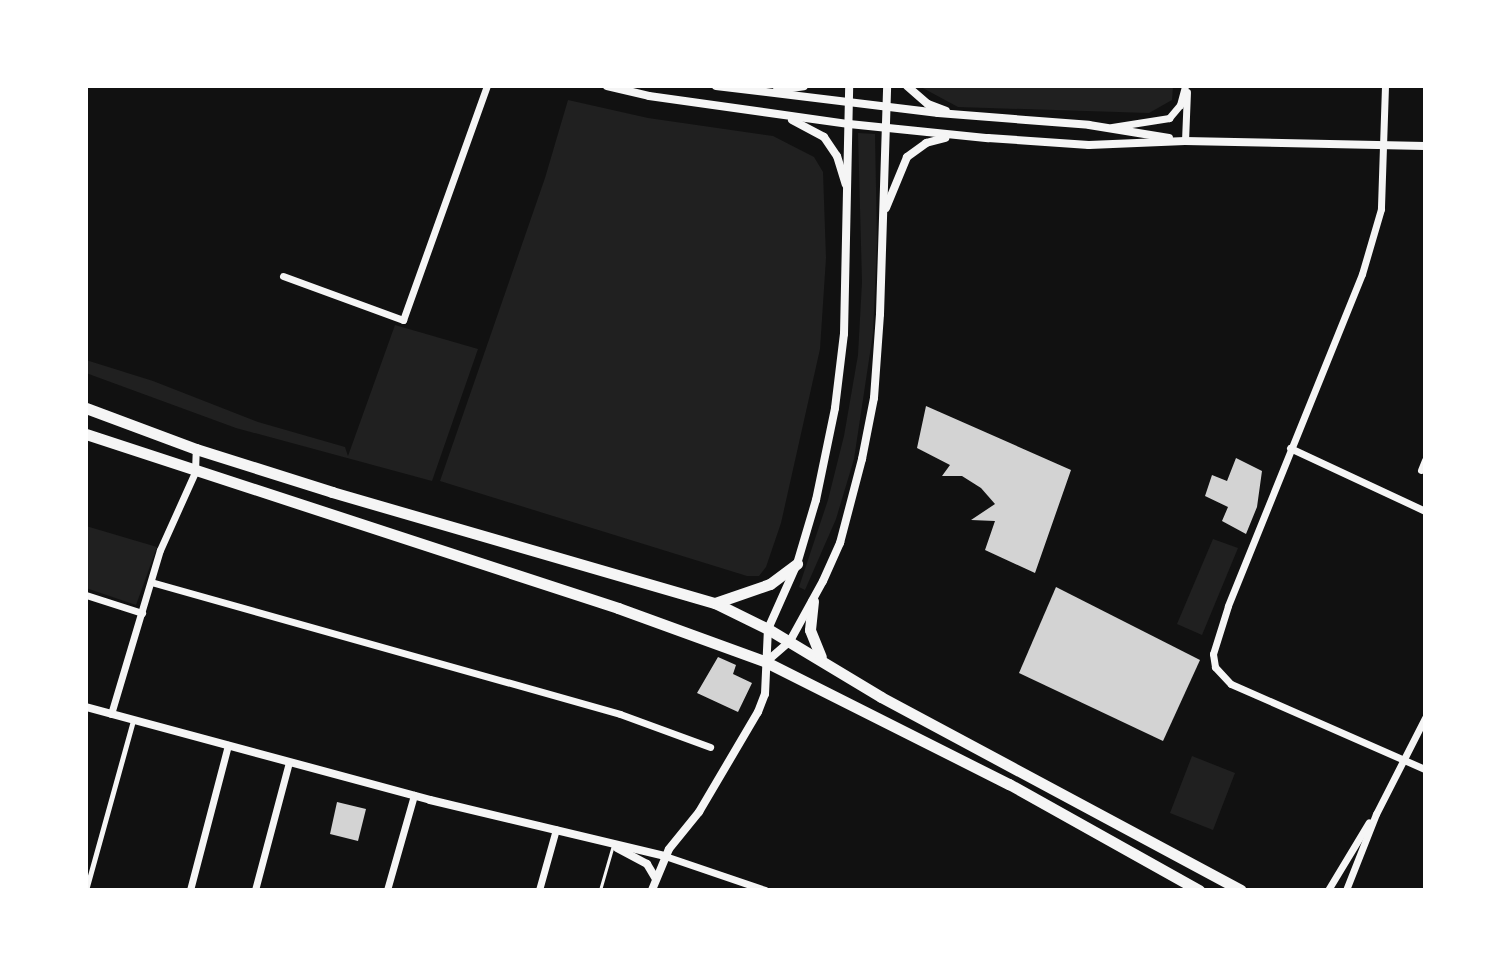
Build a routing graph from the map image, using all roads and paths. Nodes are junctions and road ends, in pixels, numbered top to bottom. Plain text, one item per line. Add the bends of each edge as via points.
1 (487, 86) edge
2 (607, 86) edge
3 (716, 86) edge
4 (804, 86) edge
5 (849, 86) edge
6 (887, 86) edge
7 (907, 86) edge
8 (1186, 86) edge
9 (1385, 86) edge
10 (763, 92) junction
11 (849, 102) junction
12 (886, 107) junction
13 (752, 110) junction
14 (958, 115) junction
15 (849, 124) junction
16 (1104, 127) junction
17 (885, 129) junction
18 (957, 136) junction
19 (1185, 141) junction
20 (1385, 145) junction
21 (1425, 146) edge
22 (849, 194) junction
23 (883, 219) junction
24 (283, 276) dead end
25 (86, 408) edge
26 (86, 434) edge
27 (1290, 448) junction
28 (196, 449) junction
29 (1425, 460) edge
30 (1421, 470) dead end
31 (195, 472) junction
32 (1425, 511) edge
33 (797, 564) junction
34 (151, 582) junction
35 (86, 595) edge
36 (813, 601) junction
37 (715, 603) junction
38 (142, 613) junction
39 (768, 629) junction
40 (790, 641) junction
41 (823, 661) junction
42 (766, 662) junction
43 (86, 707) edge
44 (111, 714) junction
45 (1425, 718) edge
46 (133, 720) junction
47 (228, 745) junction
48 (710, 747) dead end
49 (1405, 759) junction
50 (289, 762) junction
51 (1425, 769) edge
52 (414, 795) junction
53 (1376, 814) junction
54 (556, 829) junction
55 (613, 845) junction
56 (665, 856) junction
57 (656, 879) junction
58 (86, 890) edge
59 (190, 890) edge
60 (255, 890) edge
61 (387, 890) edge
62 (539, 890) edge
63 (600, 890) edge
64 (652, 890) edge
65 (765, 890) edge
66 (1199, 890) edge
67 (1241, 890) edge
68 (1328, 890) edge
69 (1346, 890) edge

1 - 24 street via 403,320
2 - 13 street
3 - 10 street
4 - 10 street
5 - 11 street
6 - 12 street
7 - 14 street via 928,104
8 - 16 street via 1169,118
8 - 19 street
9 - 20 street
10 - 11 street
11 - 12 street
11 - 15 street
12 - 14 street
12 - 17 street
13 - 15 street
13 - 22 street via 800,122 824,137 837,156
14 - 16 street
15 - 17 street
15 - 22 street
16 - 19 street
17 - 18 street
17 - 23 street
18 - 19 street via 1089,145
18 - 23 street via 926,143 907,157
19 - 20 street
20 - 21 street
20 - 27 street via 1381,209 1362,274
22 - 33 street via 844,334 835,408
23 - 36 street via 871,413 843,532
25 - 28 highway
26 - 31 highway
27 - 32 street
27 - 49 street via 1216,638 1215,667 1231,684
28 - 31 street
28 - 37 highway
29 - 30 street
31 - 34 street
31 - 42 highway via 618,608
33 - 37 highway via 770,584
33 - 39 street
34 - 38 street
34 - 48 street via 620,714
35 - 38 street
36 - 40 street
36 - 41 highway via 810,630
37 - 39 highway
38 - 44 street
39 - 40 highway
39 - 42 street
40 - 41 highway
40 - 42 street
41 - 67 highway
42 - 56 street via 765,694 758,712 699,812
42 - 66 highway via 1009,784
43 - 44 street
44 - 46 street
45 - 49 street
46 - 47 street
46 - 58 street
47 - 50 street
47 - 59 street
49 - 51 street
49 - 53 street
50 - 52 street
50 - 60 street
52 - 54 street
52 - 61 street
53 - 68 street
53 - 69 street
54 - 55 street
54 - 62 street
55 - 56 street
55 - 57 street via 647,864
55 - 63 lane
56 - 57 street
56 - 65 street
57 - 64 street

